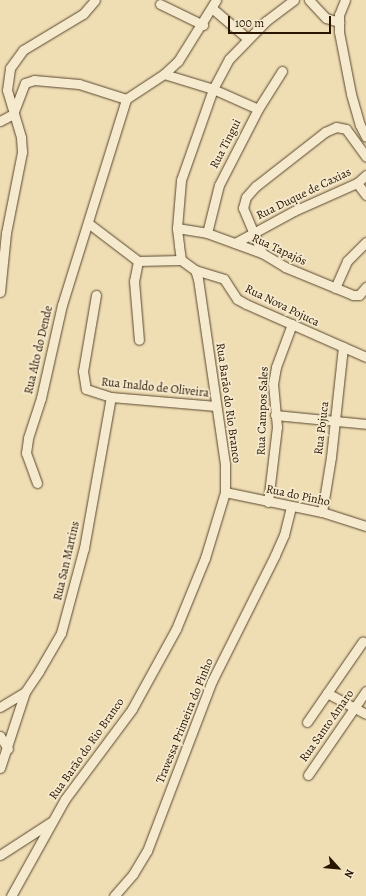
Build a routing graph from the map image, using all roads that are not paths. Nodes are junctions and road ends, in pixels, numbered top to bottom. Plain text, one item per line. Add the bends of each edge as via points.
1 (95, 0) edge
2 (216, 0) edge
3 (294, 0) edge
4 (309, 0) edge
5 (344, 0) edge
6 (160, 4) dead end
7 (213, 9) junction
8 (339, 22) junction
9 (203, 25) junction
10 (246, 38) junction
11 (282, 71) dead end
12 (164, 74) junction
13 (213, 89) junction
14 (126, 100) junction
15 (258, 109) junction
16 (13, 114) junction
17 (0, 121) edge
18 (366, 137) edge
19 (366, 157) edge
20 (366, 176) edge
21 (357, 183) junction
22 (366, 195) edge
23 (88, 222) junction
24 (177, 228) junction
25 (253, 232) junction
26 (207, 233) junction
27 (366, 242) edge
28 (235, 243) junction
29 (262, 253) junction
30 (181, 260) junction
31 (138, 261) junction
32 (195, 270) junction
33 (366, 287) edge
34 (335, 288) junction
35 (0, 292) edge
36 (96, 296) dead end
37 (292, 324) junction
38 (139, 340) dead end
39 (343, 348) junction
40 (366, 358) edge
41 (111, 397) junction
42 (216, 406) junction
43 (275, 414) junction
44 (336, 419) junction
45 (366, 424) edge
46 (37, 483) dead end
47 (224, 492) junction
48 (268, 502) junction
49 (290, 506) junction
50 (322, 512) junction
51 (366, 526) edge
52 (363, 641) dead end
53 (366, 691) edge
54 (25, 692) junction
55 (327, 694) junction
56 (0, 706) edge
57 (355, 708) junction
58 (366, 714) edge
59 (307, 722) dead end
60 (0, 736) edge
61 (8, 749) junction
62 (0, 768) edge
63 (308, 775) dead end
64 (51, 822) junction
65 (0, 855) edge
66 (11, 896) edge
67 (114, 896) edge

1 - 16 street via 83,14 23,50 14,60 10,68 7,90
2 - 7 street
3 - 10 street
4 - 8 street via 326,18
5 - 8 street
6 - 9 street
7 - 9 street
7 - 10 street
8 - 18 street via 351,94
9 - 12 street via 183,54
10 - 13 street via 229,59
11 - 15 street, Rua Tingui
12 - 13 street
12 - 14 street
13 - 15 street
13 - 24 street via 184,168
14 - 16 street via 79,84 34,80 22,87
14 - 23 street, Rua Alto do Dende
15 - 26 street, Rua Tingui via 219,185
16 - 17 street
16 - 35 street via 21,137 22,158 9,216
19 - 25 street via 342,126 325,132 256,186 246,197 243,208
20 - 21 street, Rua Duque de Caxias
21 - 22 street
21 - 25 street, Rua Duque de Caxias
23 - 31 street
23 - 46 street, Rua Alto do Dende via 59,318 41,398 28,438 26,453
24 - 26 street, Rua Tapajós
24 - 30 street
25 - 28 street, Rua Duque de Caxias
25 - 29 street
26 - 28 street, Rua Tapajós
27 - 34 street via 347,261
28 - 29 street, Rua Tapajós
29 - 34 street, Rua Tapajós
30 - 31 street
30 - 32 street
31 - 38 street via 134,281
32 - 37 street, Rua Nova Pojuca via 219,275 241,302
32 - 42 street, Rua Barão do Rio Branco
33 - 34 street, Rua Tapajós via 357,295
36 - 41 street, Rua Inaldo de Oliveira via 83,371 86,389
37 - 39 street, Rua Nova Pojuca
37 - 43 street, Rua Campos Sales via 276,367
39 - 40 street, Rua Nova Pojuca
39 - 44 street, Rua Pojuca
41 - 42 street, Rua Inaldo de Oliveira
41 - 54 street, Rua San Martins via 84,548 65,620 55,646
42 - 47 street, Rua Barão do Rio Branco via 224,454
43 - 44 street
43 - 48 street, Rua Campos Sales via 277,427
44 - 45 street
44 - 50 street, Rua Pojuca
47 - 48 street, Rua do Pinho
47 - 64 street, Rua Barão do Rio Branco via 197,582 176,629 132,709
48 - 49 street, Rua do Pinho
49 - 50 street, Rua do Pinho
49 - 67 street, Travessa Primeira do Pinho via 284,535 209,688 147,851 133,874
50 - 51 street, Rua do Pinho
52 - 55 street
53 - 57 street, Rua Santo Amaro
54 - 56 street, Rua San Martins
54 - 61 street
55 - 57 street
55 - 59 street
57 - 58 street
57 - 63 street, Rua Santo Amaro
60 - 61 street
61 - 62 street
64 - 65 street
64 - 66 street, Rua Barão do Rio Branco

